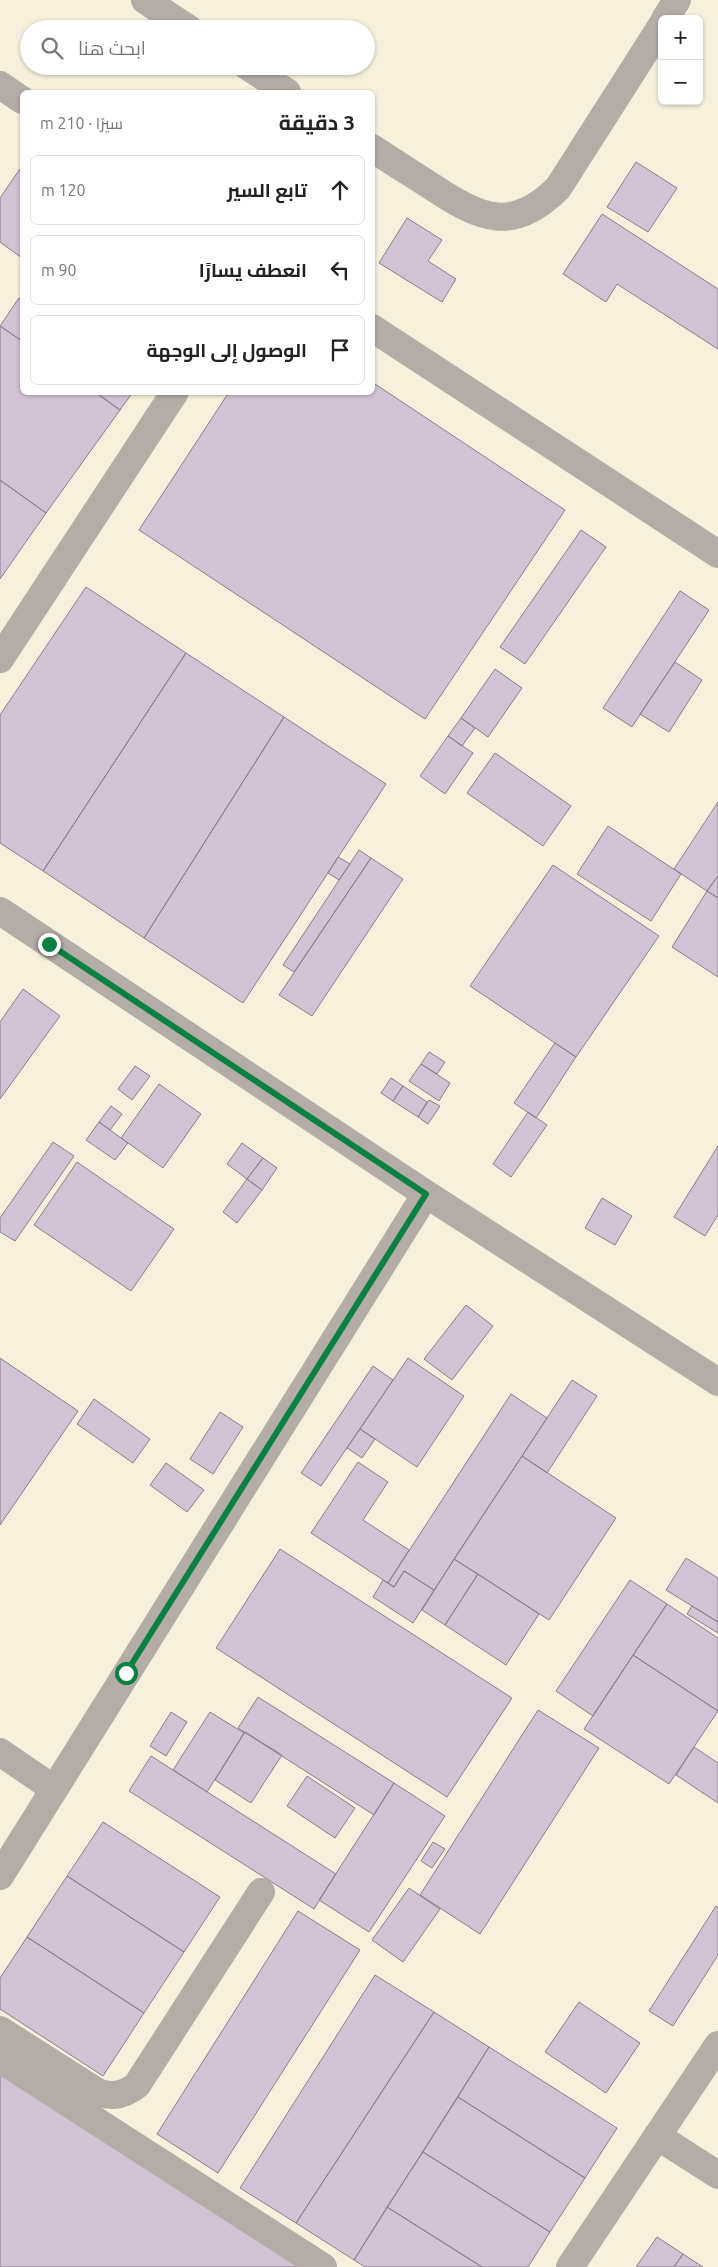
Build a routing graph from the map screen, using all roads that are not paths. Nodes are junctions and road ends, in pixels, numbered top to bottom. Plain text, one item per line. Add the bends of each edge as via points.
1 (145, 0) edge
2 (677, 0) edge
3 (668, 15) edge
4 (175, 20) edge
5 (658, 30) edge
6 (261, 75) edge
7 (0, 85) edge
8 (284, 90) edge
9 (20, 99) edge
10 (375, 150) edge
11 (375, 330) edge
12 (173, 395) edge
13 (718, 554) edge
14 (0, 659) edge
15 (0, 911) edge
16 (426, 1194) junction
17 (718, 1382) edge
18 (0, 1752) edge
19 (54, 1789) junction
20 (0, 1876) edge
21 (261, 1892) dead end
22 (0, 2030) edge
23 (718, 2045) edge
24 (0, 2059) edge
25 (657, 2136) junction
26 (718, 2175) edge
27 (323, 2267) edge
28 (570, 2267) edge

1 - 4 street
2 - 3 street
5 - 10 street via 558,188 530,211 513,216 478,214
6 - 8 street
7 - 9 street
11 - 13 street
12 - 14 street
15 - 16 street
16 - 17 street
16 - 19 street
18 - 19 street
19 - 20 street
21 - 22 street via 137,2086 128,2091 114,2096 99,2093
23 - 25 street
24 - 27 street
25 - 26 street
25 - 28 street

